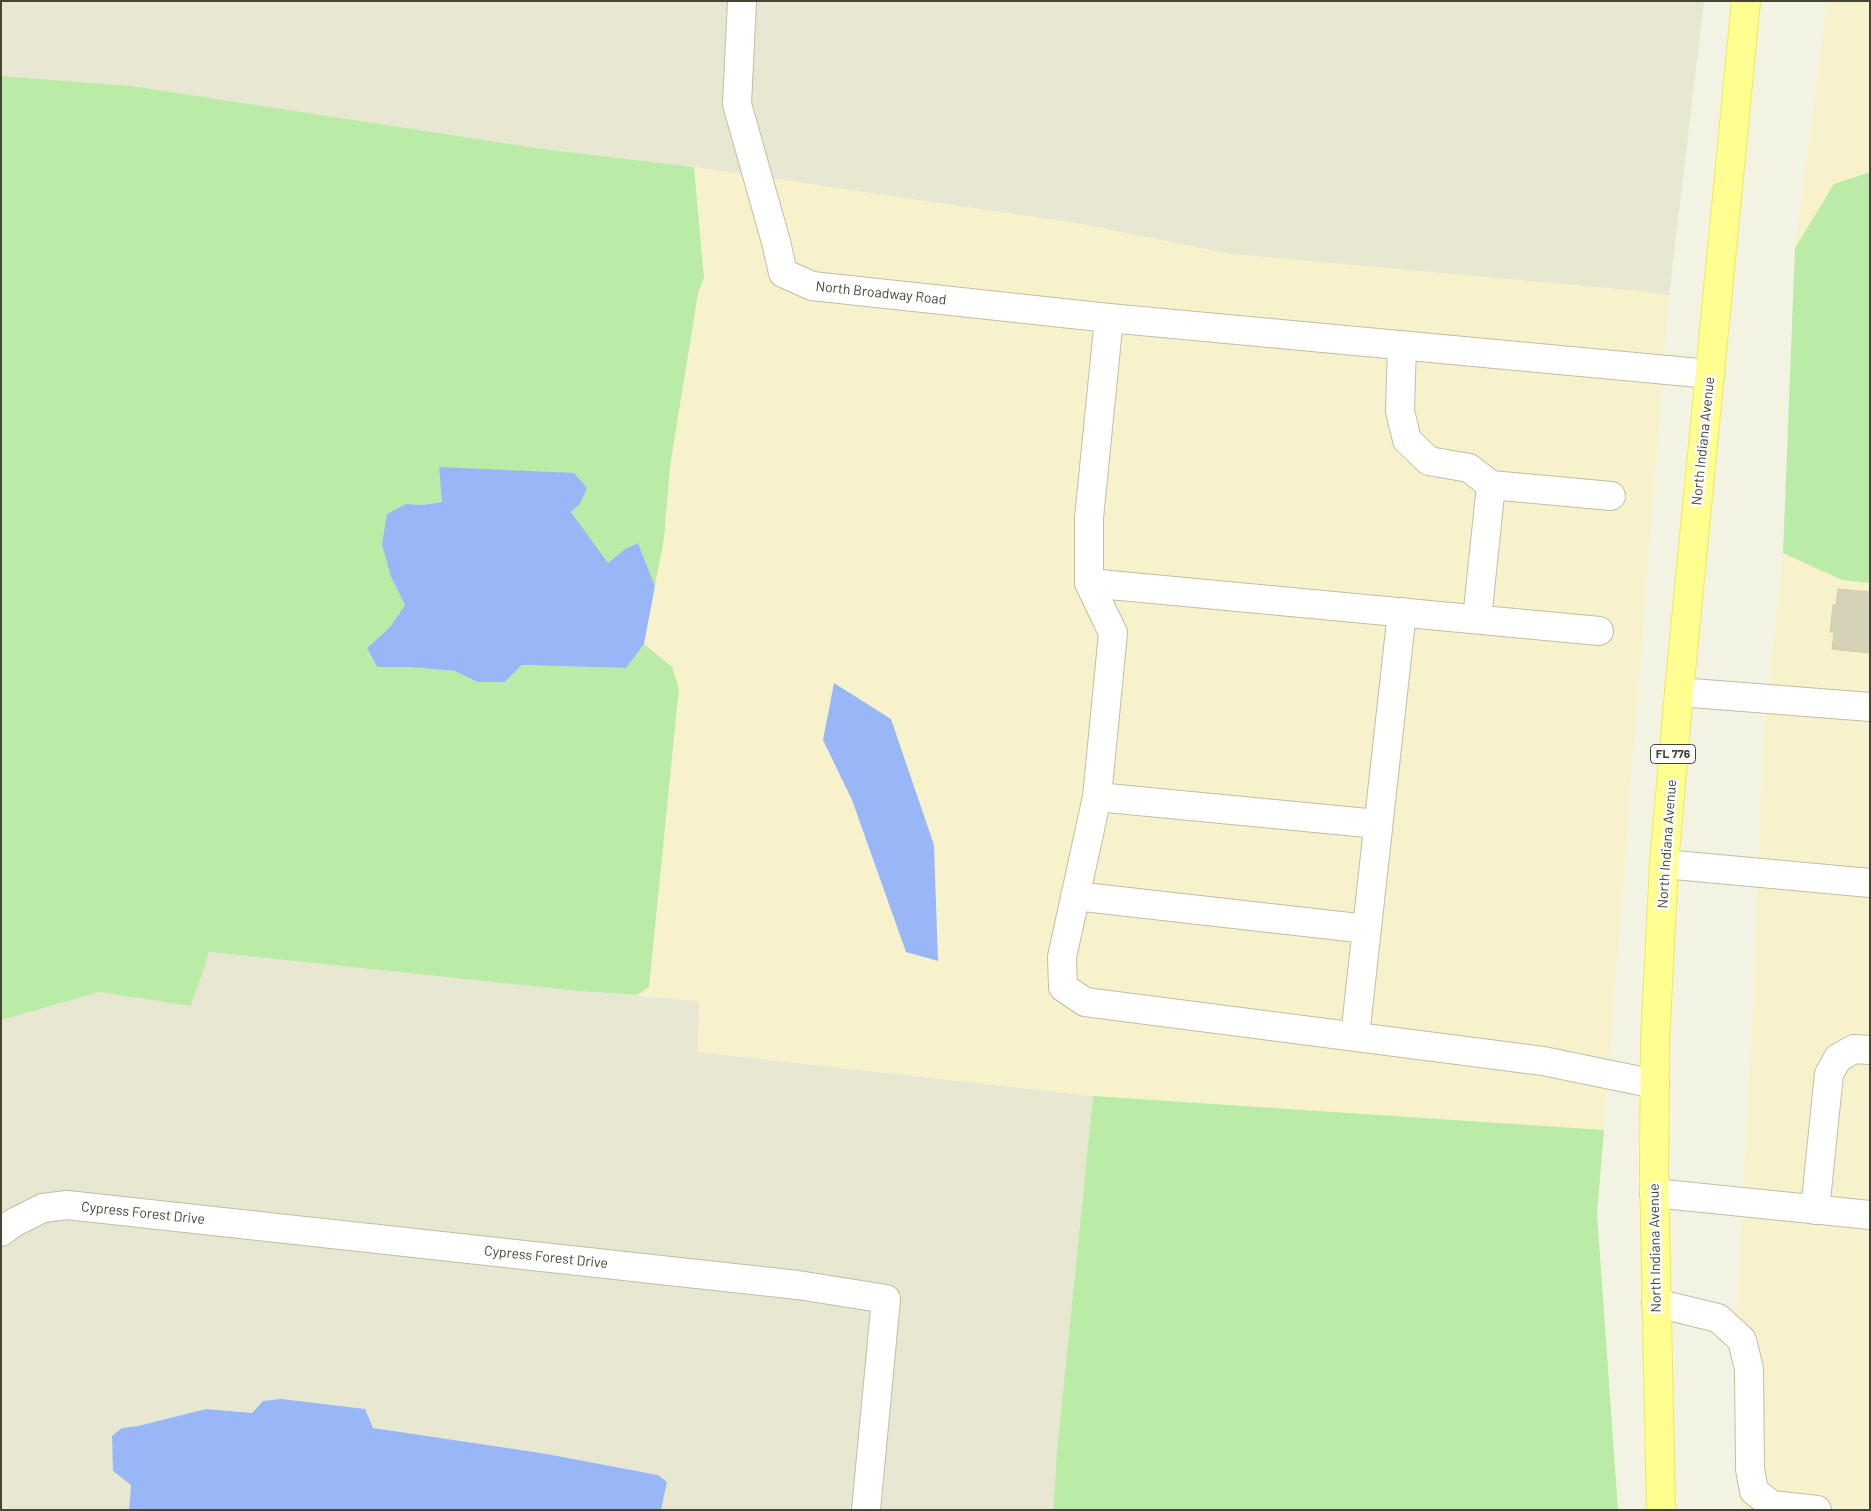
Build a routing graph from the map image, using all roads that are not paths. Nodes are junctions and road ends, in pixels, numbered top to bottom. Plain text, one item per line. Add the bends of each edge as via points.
1 (742, 1) edge
2 (1746, 1) edge
3 (1109, 318) junction
4 (1402, 345) junction
5 (1710, 374) junction
6 (1491, 485) junction
7 (1611, 496) dead end
8 (1090, 583) junction
9 (1402, 612) junction
10 (1477, 619) junction
11 (1599, 630) dead end
12 (1679, 692) junction
13 (1870, 707) edge
14 (1097, 797) junction
15 (1378, 824) junction
16 (1664, 864) junction
17 (1870, 883) edge
18 (1075, 896) junction
19 (1367, 929) junction
20 (1356, 1036) junction
21 (1870, 1050) edge
22 (1654, 1084) junction
23 (1654, 1193) junction
24 (1815, 1210) junction
25 (1870, 1215) edge
26 (1, 1232) edge
27 (1656, 1303) junction
28 (1772, 1507) edge
29 (866, 1510) edge
30 (1660, 1510) edge
31 (1817, 1510) edge

1 - 3 street, North Broadway Road via 737,104 783,273 812,286
2 - 5 main road, North Indiana Avenue / FL 776
3 - 4 street
3 - 8 street via 1089,518
4 - 5 street
4 - 6 street via 1400,411 1407,440 1429,461 1469,468
5 - 12 main road, North Indiana Avenue / FL 776
6 - 7 street
6 - 10 street
8 - 9 street
8 - 14 street via 1113,633
9 - 10 street
9 - 15 street
10 - 11 street
12 - 13 street
12 - 16 main road, North Indiana Avenue / FL 776
14 - 15 street
14 - 18 street
15 - 19 street
16 - 17 street
16 - 22 main road, North Indiana Avenue / FL 776
18 - 19 street
18 - 20 street via 1062,957 1063,986 1085,1002
19 - 20 street
20 - 22 street via 1543,1061
21 - 24 street via 1854,1049 1838,1058 1829,1074
22 - 23 main road, North Indiana Avenue / FL 776
23 - 24 street
23 - 27 main road, North Indiana Avenue / FL 776
24 - 25 street
26 - 29 street, Cypress Forest Drive via 43,1208 67,1204 798,1285 886,1299
27 - 28 street via 1718,1318 1742,1340 1748,1369 1750,1469 1754,1491
27 - 30 main road, North Indiana Avenue / FL 776
28 - 31 street

